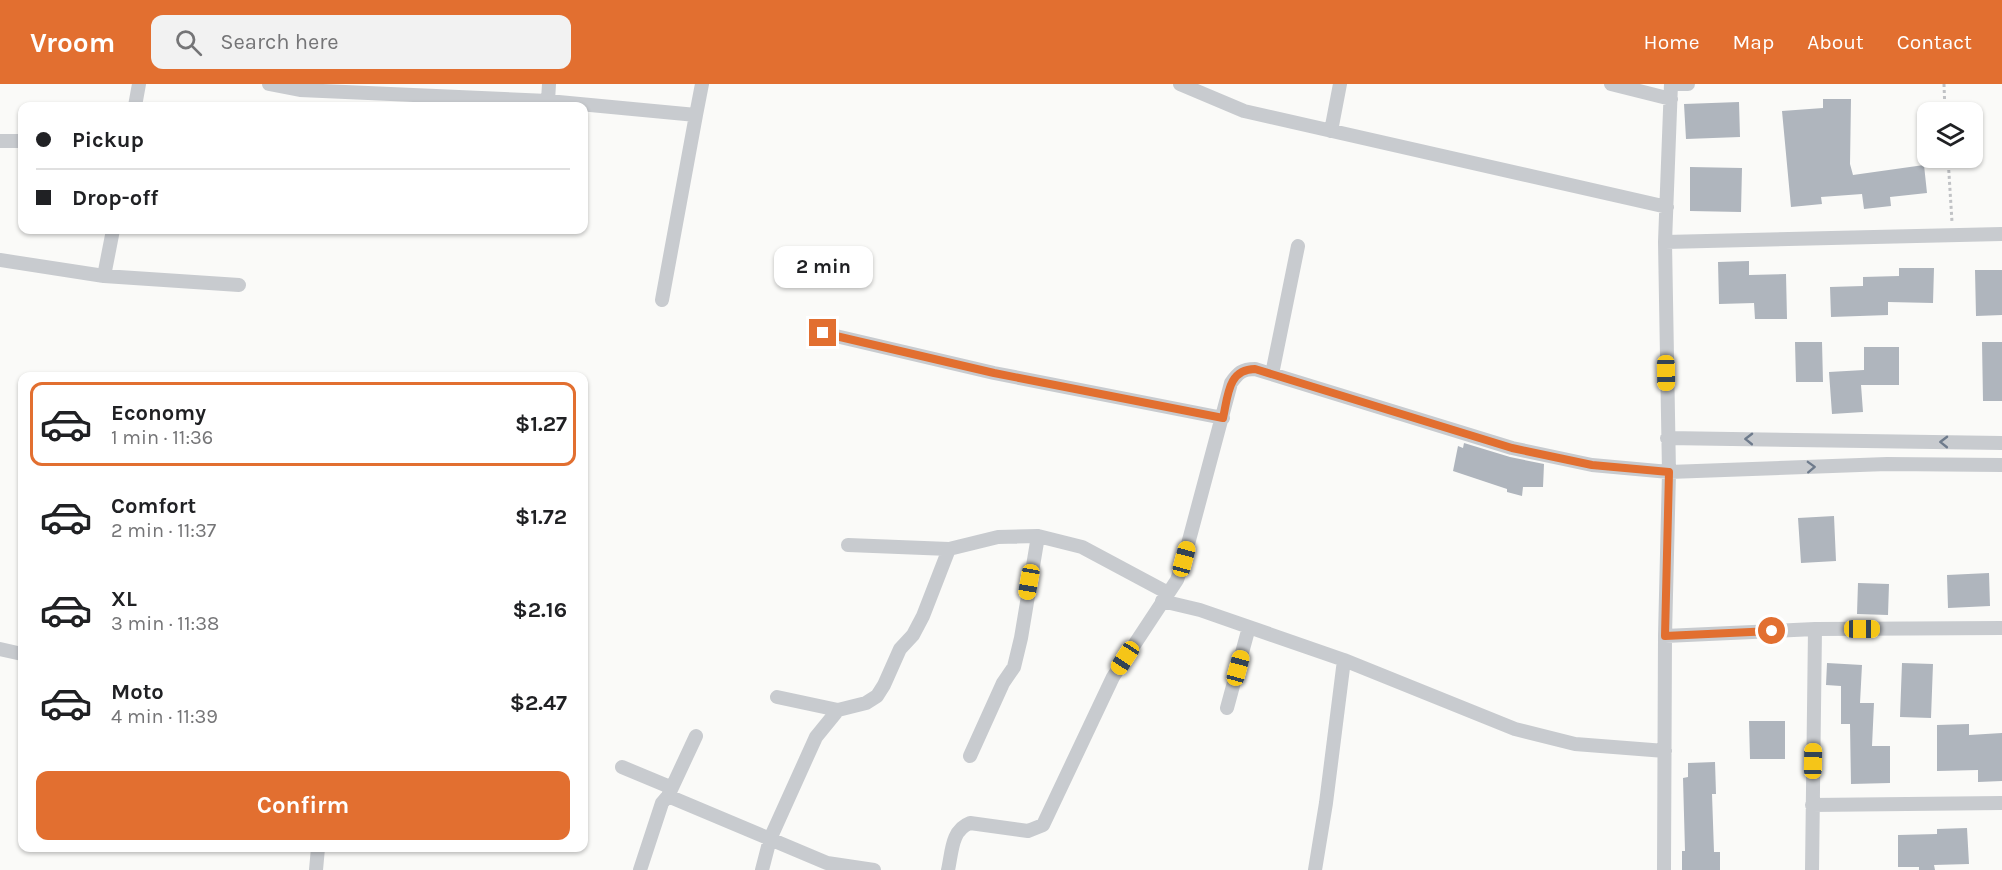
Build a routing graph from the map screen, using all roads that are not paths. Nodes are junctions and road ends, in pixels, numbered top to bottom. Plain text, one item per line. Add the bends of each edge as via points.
1 (139, 84) edge
2 (269, 84) edge
3 (549, 84) edge
4 (702, 84) edge
5 (1180, 84) edge
6 (1340, 84) edge
7 (1611, 84) edge
8 (1671, 84) edge
9 (1688, 84) edge
10 (301, 87) edge
11 (1671, 99) junction
12 (548, 101) junction
13 (136, 102) edge
14 (559, 102) edge
15 (588, 105) edge
16 (696, 115) junction
17 (1331, 131) junction
18 (0, 141) edge
19 (18, 141) edge
20 (1666, 207) junction
21 (112, 234) edge
22 (2002, 234) edge
23 (1665, 242) junction
24 (1298, 246) dead end
25 (0, 260) edge
26 (104, 276) junction
27 (239, 285) dead end
28 (662, 300) dead end
29 (823, 333) dead end
30 (1272, 374) junction
31 (1223, 418) junction
32 (1667, 438) junction
33 (2002, 442) edge
34 (2002, 465) edge
35 (1669, 472) junction
36 (1038, 536) junction
37 (848, 544) dead end
38 (949, 549) junction
39 (1165, 597) junction
40 (1249, 627) junction
41 (2002, 628) edge
42 (1815, 629) junction
43 (1665, 636) junction
44 (0, 649) edge
45 (18, 653) edge
46 (1344, 660) junction
47 (777, 697) dead end
48 (1227, 708) dead end
49 (838, 710) junction
50 (696, 736) dead end
51 (1665, 751) junction
52 (970, 756) dead end
53 (622, 766) dead end
54 (669, 791) junction
55 (2002, 803) edge
56 (1812, 805) junction
57 (770, 839) junction
58 (318, 852) edge
59 (316, 870) edge
60 (640, 870) edge
61 (762, 870) edge
62 (874, 870) edge
63 (948, 870) edge
64 (1315, 870) edge
65 (1664, 870) edge
66 (1812, 870) edge

1 - 13 street
2 - 10 street
3 - 12 street
4 - 16 street
5 - 17 street via 1244,111
6 - 17 street
7 - 11 street
8 - 9 street
8 - 11 street
10 - 12 street
11 - 20 street
12 - 14 street
15 - 16 street
16 - 28 street
17 - 20 street
18 - 19 street
20 - 23 street
21 - 26 street
22 - 23 street
23 - 32 street
24 - 30 street
25 - 26 street
26 - 27 street
29 - 31 street via 994,373
30 - 31 street via 1255,369 1238,373 1231,383
30 - 35 street via 1512,448 1592,465
31 - 39 street via 1184,559 1177,580
33 -> 32 street
32 - 35 street
35 -> 34 street via 1887,464
35 - 43 street
36 - 38 street via 998,537
36 - 39 street via 1082,547
36 - 52 street via 1014,667
37 - 38 street
38 - 49 street via 923,616 900,649 877,696
39 - 40 street
39 - 63 street via 1113,677 1043,825 1028,831 970,823 963,826 956,832
40 - 46 street
40 - 48 street
41 - 42 street
42 - 43 street
42 - 56 street
43 - 51 street
44 - 45 street
46 - 51 street via 1515,729 1575,744
46 - 64 street
47 - 49 street
49 - 57 street via 816,737
50 - 54 street
51 - 65 street
53 - 54 street
54 - 57 street
54 - 60 street
55 - 56 street
56 - 66 street
57 - 61 street
57 - 62 street via 827,863
58 - 59 street

